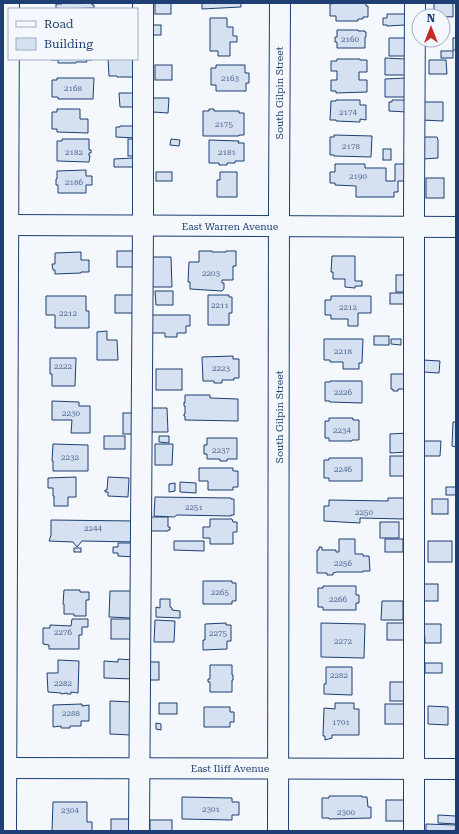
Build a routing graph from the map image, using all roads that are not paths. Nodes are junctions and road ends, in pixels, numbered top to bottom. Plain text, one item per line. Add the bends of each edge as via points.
1 (143, 3) edge
2 (280, 3) edge
3 (414, 3) edge
4 (8, 58) edge
5 (5, 225) edge
6 (143, 225) junction
7 (278, 226) junction
8 (414, 227) junction
9 (456, 227) edge
10 (5, 768) edge
11 (139, 768) junction
12 (278, 768) junction
13 (414, 769) junction
14 (456, 769) edge
15 (6, 831) edge
16 (139, 831) edge
17 (278, 831) edge
18 (414, 831) edge

1 - 6 street
2 - 7 street, South Gilpin Street
3 - 8 street
4 - 5 street
5 - 6 street, East Warren Avenue
5 - 10 street
6 - 7 street, East Warren Avenue
6 - 11 street
7 - 8 street, East Warren Avenue
7 - 12 street, South Gilpin Street
8 - 9 street, East Warren Avenue
8 - 13 street
10 - 11 street, East Iliff Avenue
10 - 15 street
11 - 12 street, East Iliff Avenue
11 - 16 street
12 - 13 street, East Iliff Avenue
12 - 17 street, South Gilpin Street
13 - 14 street, East Iliff Avenue
13 - 18 street

